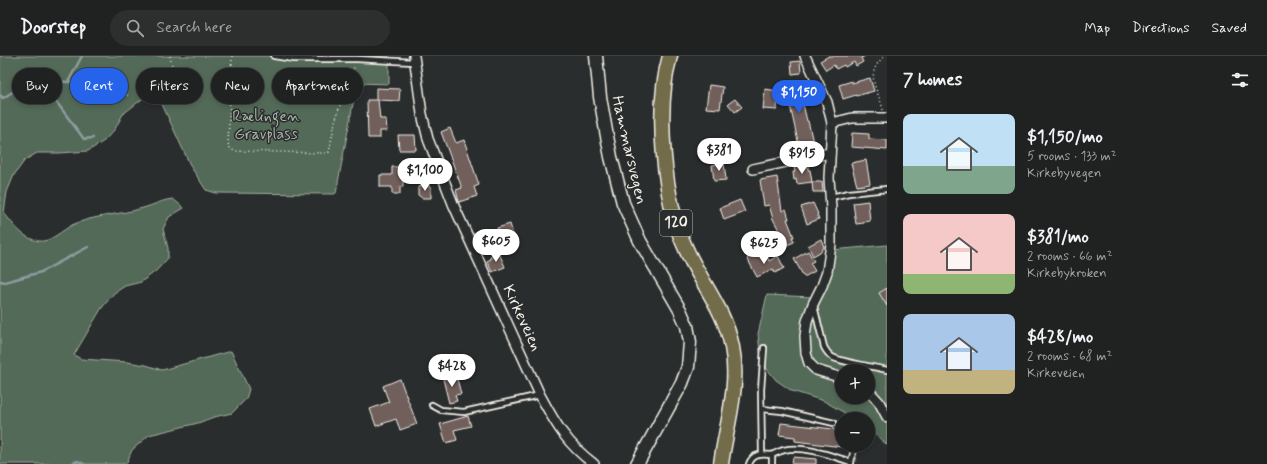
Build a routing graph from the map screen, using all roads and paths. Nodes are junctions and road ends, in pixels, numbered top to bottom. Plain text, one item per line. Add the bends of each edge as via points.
1 (170, 56) edge
2 (232, 56) edge
3 (274, 56) edge
4 (596, 56) edge
5 (670, 56) edge
6 (805, 56) edge
7 (885, 56) edge
8 (357, 59) junction
9 (414, 59) edge
10 (173, 68) edge
11 (886, 118) edge
12 (832, 123) junction
13 (830, 152) junction
14 (752, 169) dead end
15 (887, 189) edge
16 (831, 198) junction
17 (813, 304) junction
18 (764, 348) dead end
19 (887, 370) edge
20 (835, 376) edge
21 (540, 395) junction
22 (875, 398) edge
23 (432, 405) dead end
24 (762, 409) junction
25 (887, 417) edge
26 (834, 423) dead end
27 (853, 452) edge
28 (762, 454) junction
29 (772, 455) junction
30 (720, 462) edge
31 (851, 463) edge
32 (594, 464) edge
33 (637, 464) edge
34 (749, 464) edge
35 (772, 464) edge

1 - 10 path
2 - 8 path via 228,143 231,150 242,152 329,152 342,98
3 - 8 lane via 294,59
4 - 33 street, Hammarsvegen via 606,131 624,203 640,241 680,310 690,342 682,384
5 - 30 main road, 120 via 664,84 663,134 667,177 676,224 685,249 726,324 734,355 735,372
6 - 12 street via 827,102
7 - 11 path via 874,69 873,81
8 - 9 lane
9 - 21 street, Kirkeveien via 422,119 433,153 454,206
11 - 12 street via 852,118
12 - 13 street
13 - 14 street
13 - 16 street
15 - 16 lane via 849,193
16 - 17 street via 831,244 822,286
17 - 19 lane via 826,351 844,361
17 - 20 street via 806,327 807,359 816,370
18 - 24 lane
21 - 23 lane via 464,412 440,410
21 - 32 street, Kirkeveien via 566,439
22 - 25 street
24 - 26 lane
24 - 28 lane
27 - 31 lane
28 - 29 lane
28 - 34 lane via 754,456
29 - 31 lane via 798,448 827,454
29 - 35 lane

